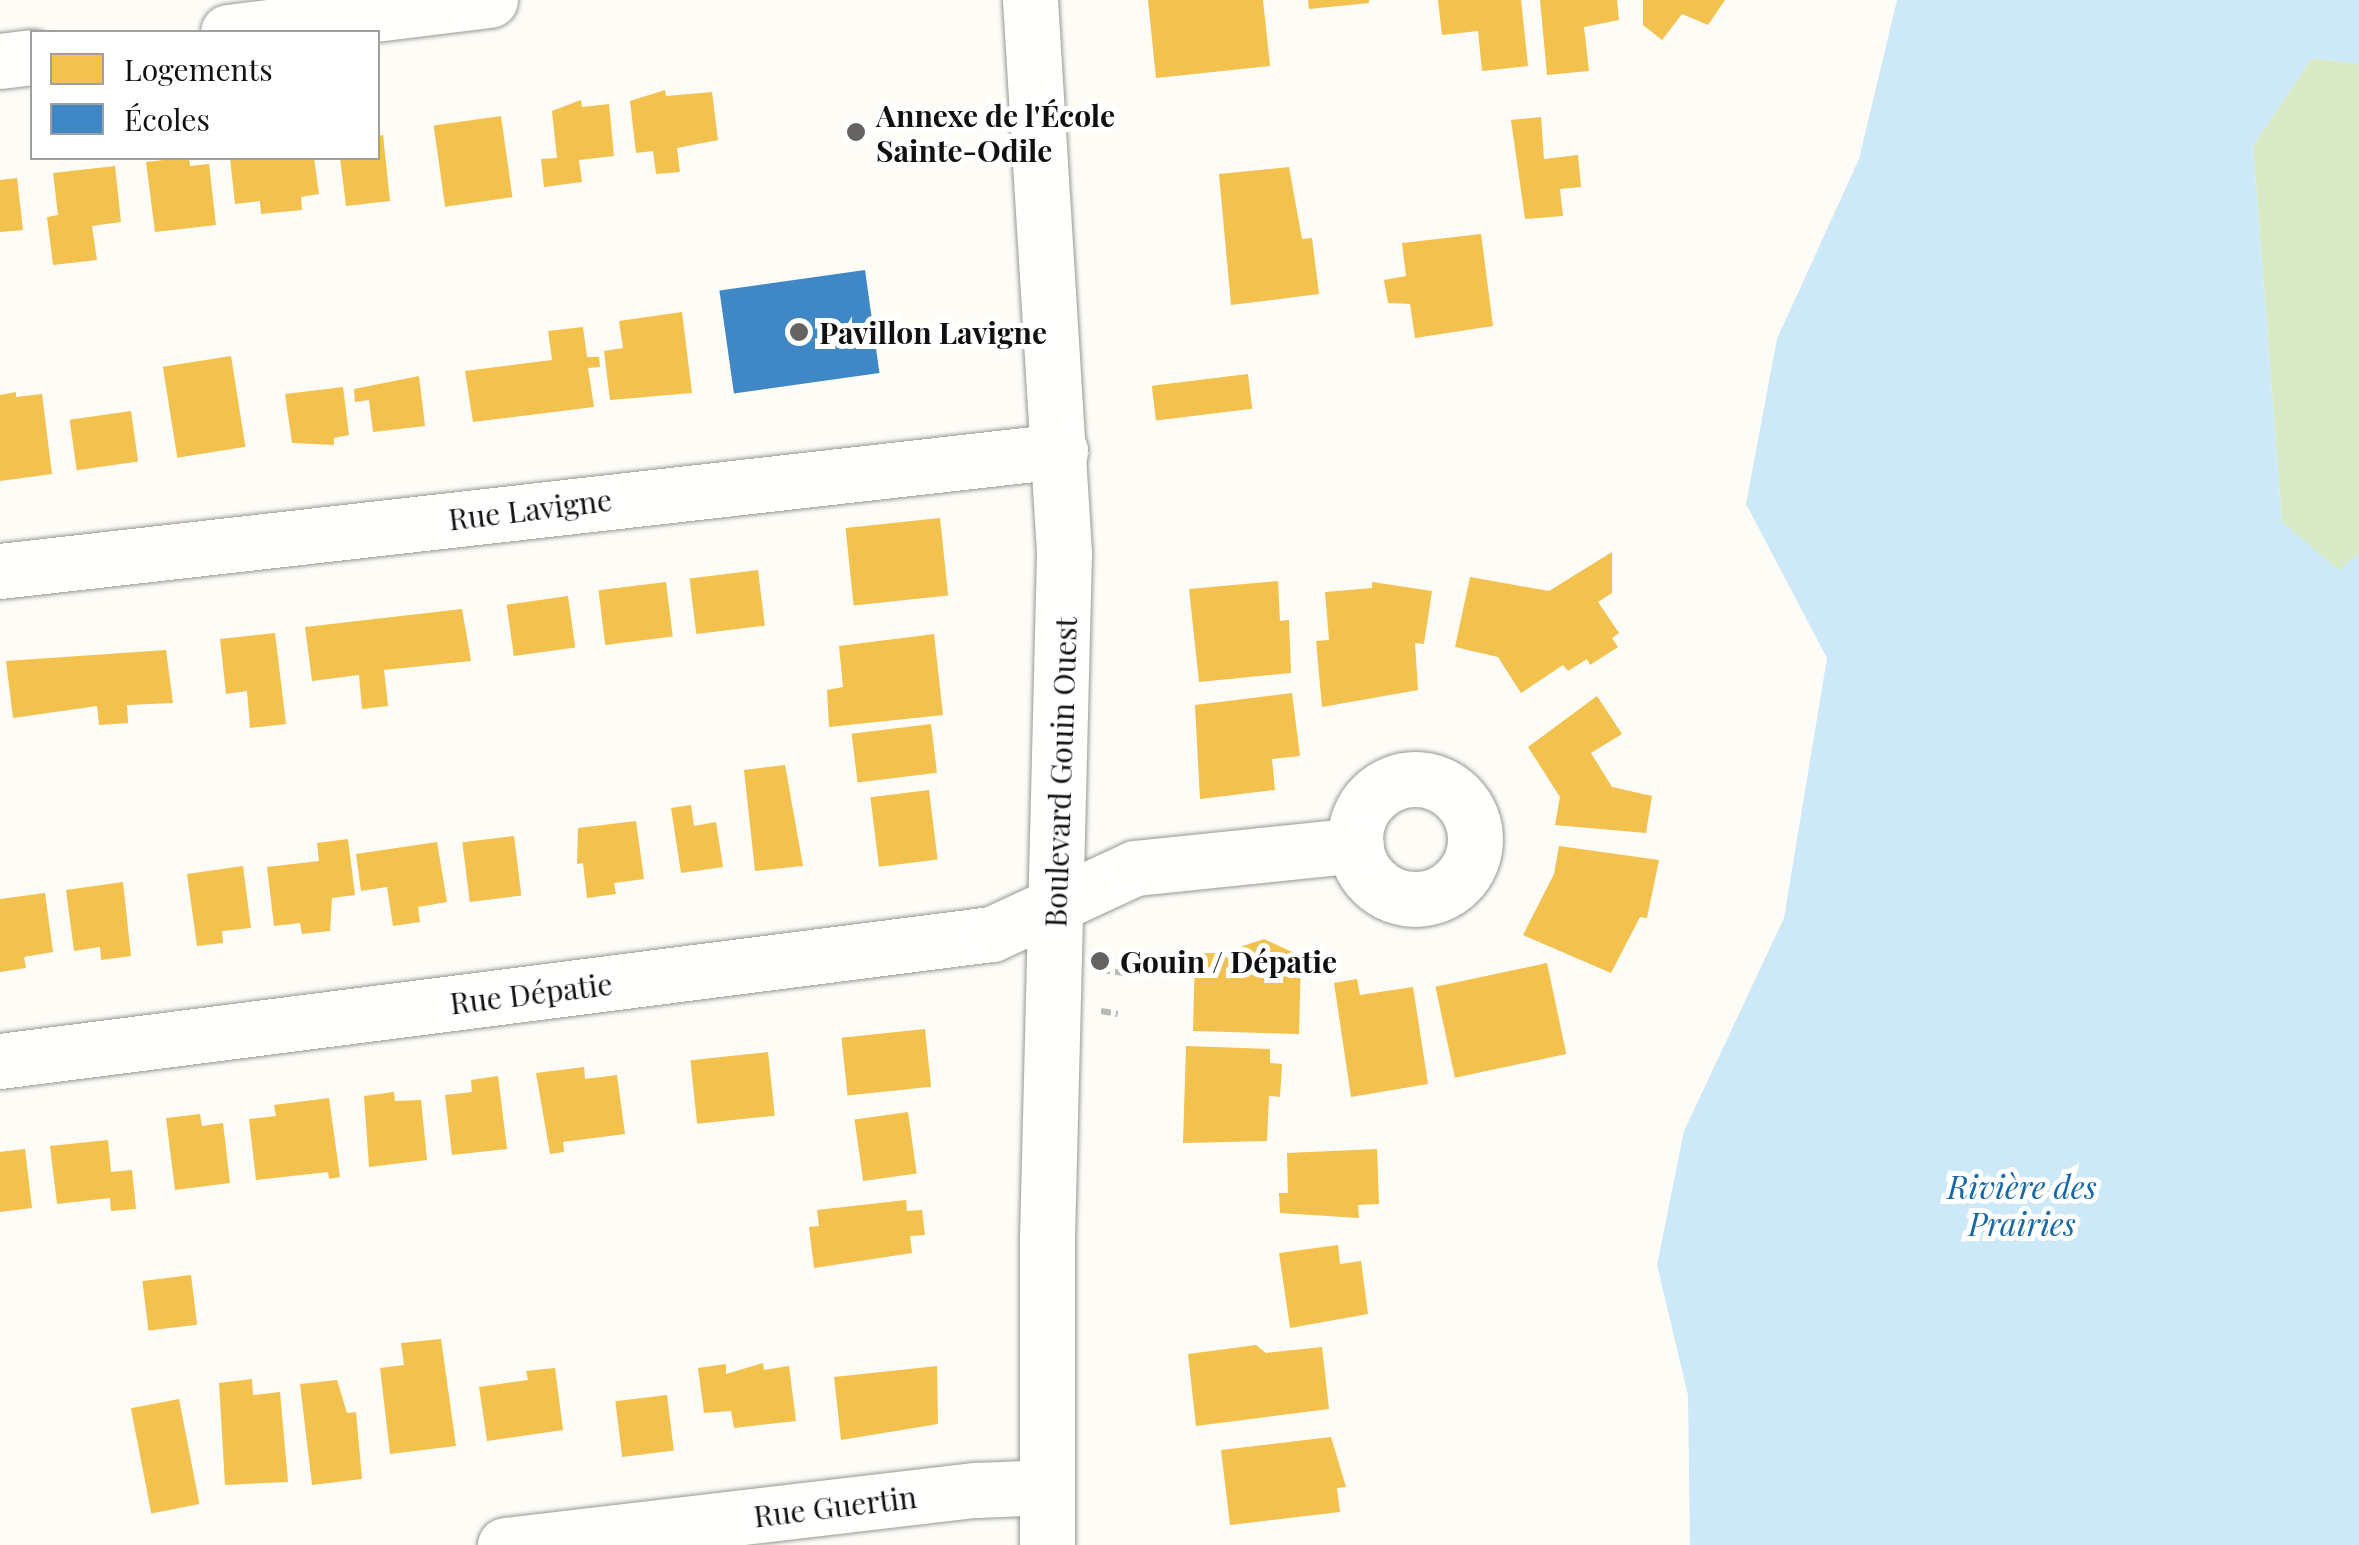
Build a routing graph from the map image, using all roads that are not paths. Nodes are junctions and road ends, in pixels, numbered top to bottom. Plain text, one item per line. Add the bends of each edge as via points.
1 (490, 0) edge
2 (1030, 0) edge
3 (244, 30) edge
4 (30, 57) edge
5 (0, 61) edge
6 (1060, 451) junction
7 (0, 571) edge
8 (1356, 846) dead end
9 (1056, 904) junction
10 (0, 1061) edge
11 (1047, 1488) junction
12 (505, 1545) edge
13 (1048, 1545) edge

1 - 3 street
2 - 6 street, Boulevard Gouin Ouest
4 - 5 street
6 - 7 street, Rue Lavigne
6 - 9 street, Boulevard Gouin Ouest via 1064,611
8 - 9 street, Rue Dépatie via 1134,868
9 - 10 street, Rue Dépatie via 992,934
9 - 11 street, Boulevard Gouin Ouest
11 - 12 street, Rue Guertin via 976,1490
11 - 13 street, Boulevard Gouin Ouest

